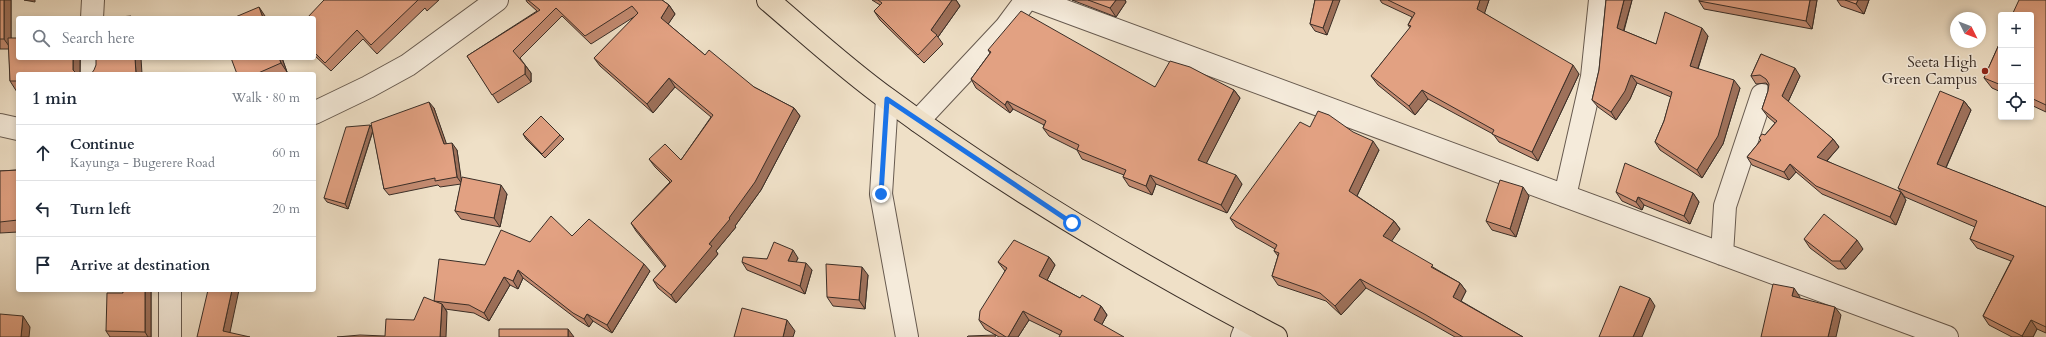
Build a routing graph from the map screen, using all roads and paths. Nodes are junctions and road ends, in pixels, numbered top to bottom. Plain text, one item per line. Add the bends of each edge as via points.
1 (93, 0) edge
2 (497, 0) edge
3 (768, 0) edge
4 (1026, 0) edge
5 (1035, 0) edge
6 (1600, 0) edge
7 (92, 16) edge
8 (92, 60) edge
9 (91, 72) edge
10 (1762, 95) dead end
11 (887, 99) junction
12 (316, 112) edge
13 (918, 121) junction
14 (0, 125) edge
15 (16, 129) edge
16 (1565, 196) junction
17 (1722, 254) junction
18 (170, 292) edge
19 (1245, 330) edge
20 (170, 337) edge
21 (906, 337) edge
22 (1276, 337) edge
23 (1947, 337) edge

1 - 7 street
2 - 12 street via 408,65
3 - 11 main road
4 - 13 street via 1006,27
5 - 16 street
6 - 16 street via 1592,77
8 - 9 street
10 - 17 street via 1725,206
11 - 13 main road
11 - 21 street via 881,194
13 - 19 main road via 1072,223 1172,282
14 - 15 street
16 - 17 street
17 - 23 street
18 - 20 street
19 - 22 main road

